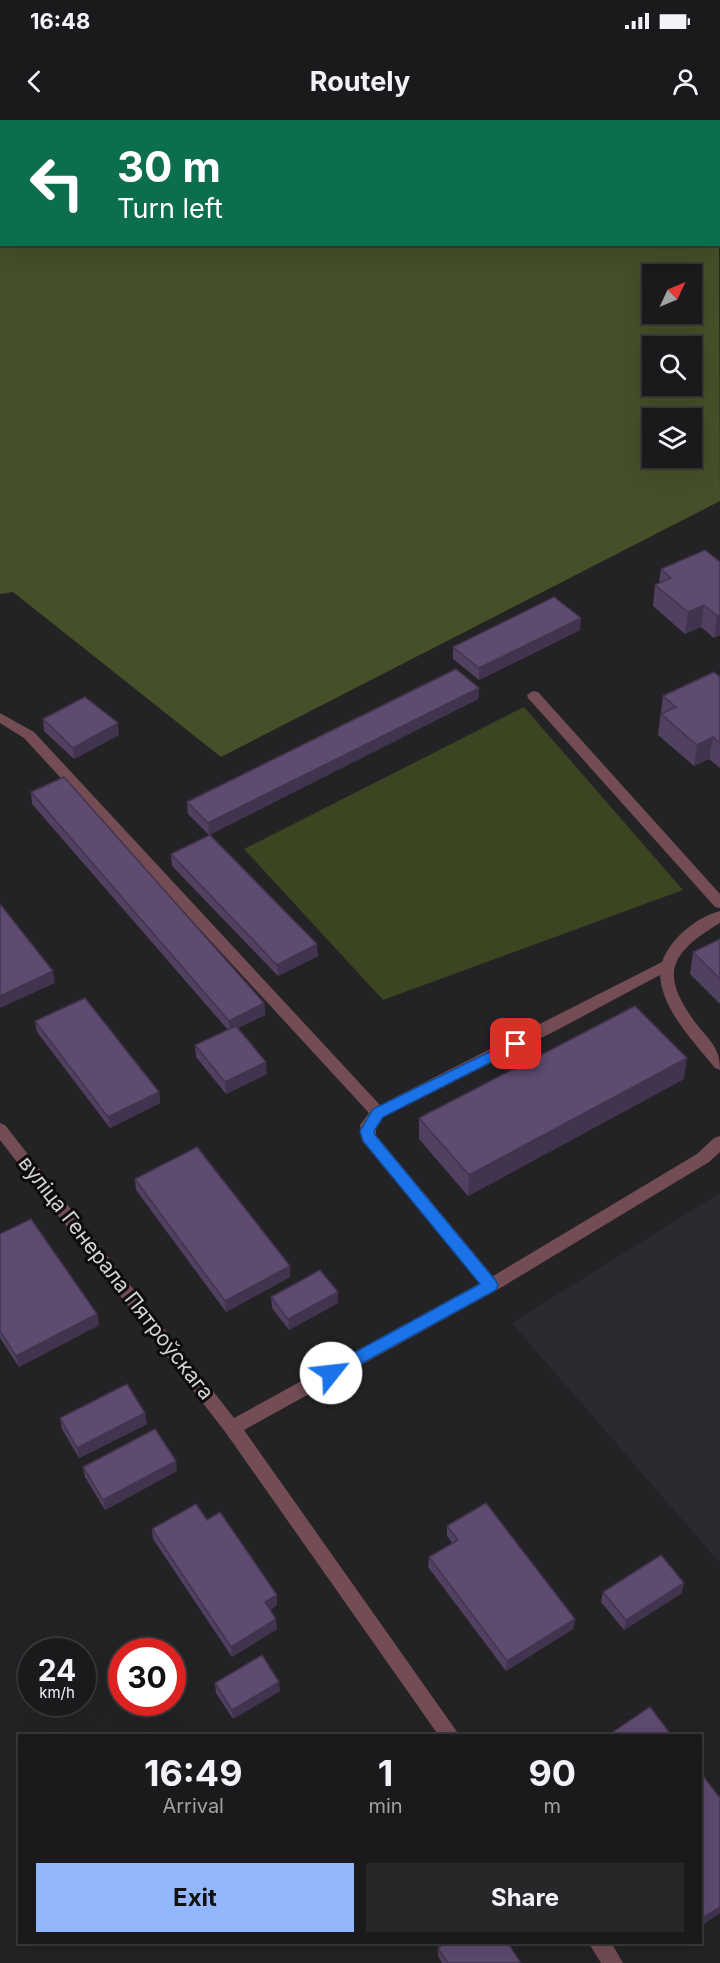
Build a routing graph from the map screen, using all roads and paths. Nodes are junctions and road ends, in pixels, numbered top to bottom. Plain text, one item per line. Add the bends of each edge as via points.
1 (533, 695) dead end
2 (0, 717) edge
3 (720, 903) edge
4 (720, 916) edge
5 (665, 966) junction
6 (720, 1065) edge
7 (378, 1113) junction
8 (0, 1129) edge
9 (720, 1142) edge
10 (491, 1285) junction
11 (232, 1428) junction
12 (450, 1734) edge
13 (599, 1944) edge
14 (613, 1963) edge

1 - 3 street
2 - 7 street via 28,735
4 - 5 street via 682,941
5 - 6 street via 666,987 676,1007
5 - 7 street
7 - 10 street via 369,1125 368,1137
8 - 11 street, вуліца Генерала Пятроўскага
9 - 10 street via 703,1158
10 - 11 street
11 - 12 street, вуліца Генерала Пятроўскага
13 - 14 street

